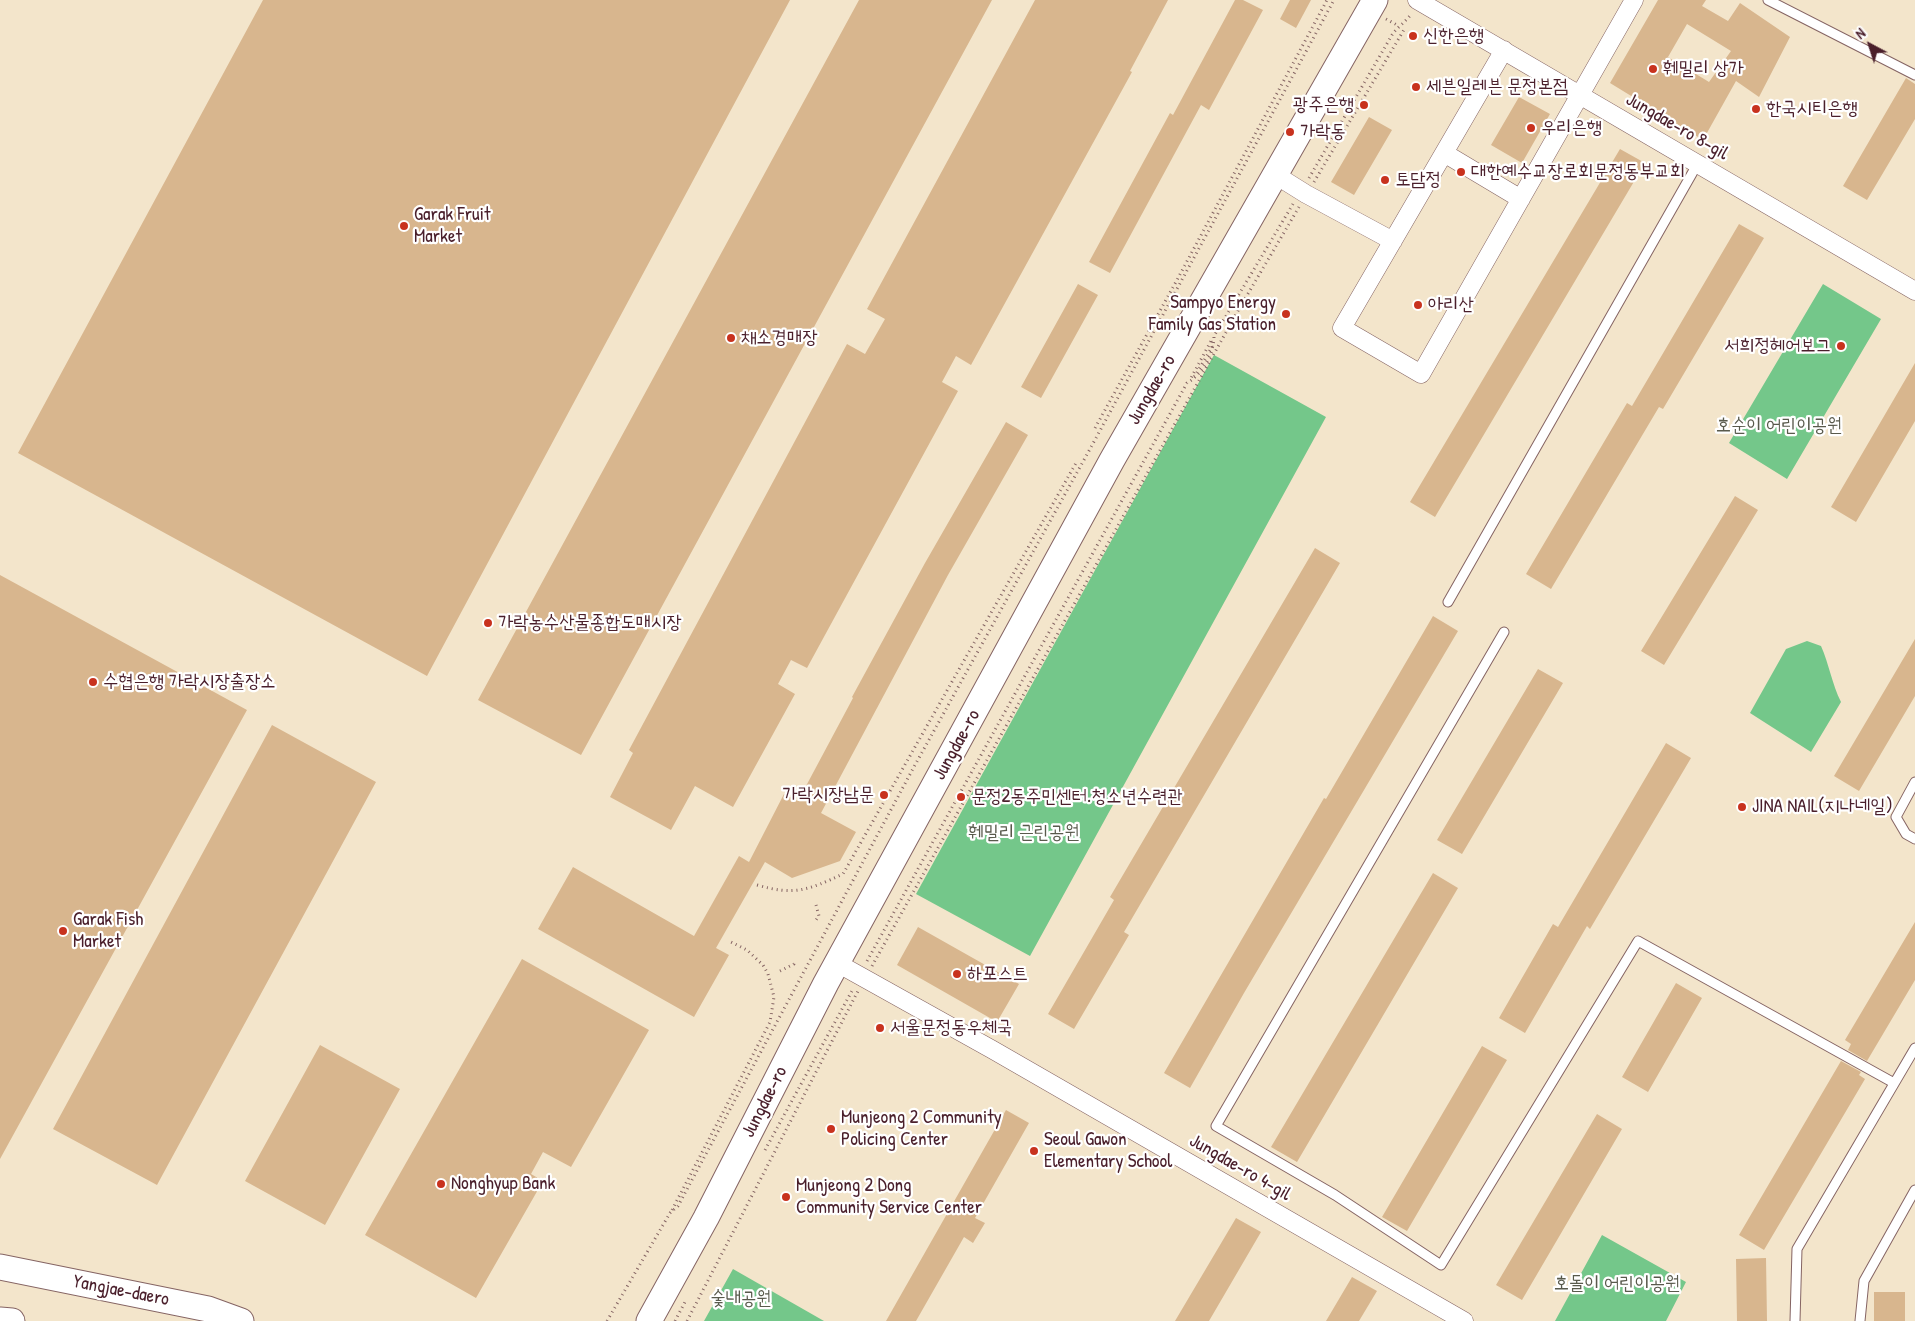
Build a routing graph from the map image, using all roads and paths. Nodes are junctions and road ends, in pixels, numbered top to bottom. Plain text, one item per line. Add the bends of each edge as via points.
1 (1327, 0) edge
2 (1334, 0) edge
3 (1374, 0) edge
4 (1417, 0) edge
5 (1634, 0) edge
6 (1768, 0) edge
7 (1399, 26) dead end
8 (1405, 28) dead end
9 (1504, 50) junction
10 (1915, 75) edge
11 (1580, 96) junction
12 (1444, 153) junction
13 (1698, 163) junction
14 (1274, 174) junction
15 (1304, 192) junction
16 (1521, 199) junction
17 (1393, 241) junction
18 (1915, 291) edge
19 (1204, 358) joint
20 (1095, 428) dead end
21 (1076, 463) dead end
22 (1448, 602) dead end
23 (1504, 632) dead end
24 (1915, 782) edge
25 (1915, 839) edge
26 (757, 885) dead end
27 (816, 905) dead end
28 (816, 920) dead end
29 (728, 941) dead end
30 (795, 960) dead end
31 (837, 963) junction
32 (780, 971) dead end
33 (862, 977) junction
34 (1915, 1048) edge
35 (1894, 1083) junction
36 (762, 1157) dead end
37 (1915, 1190) edge
38 (670, 1213) junction
39 (0, 1267) edge
40 (688, 1295) dead end
41 (0, 1320) edge
42 (12, 1321) edge
43 (241, 1321) edge
44 (607, 1321) edge
45 (649, 1321) edge
46 (675, 1321) edge
47 (686, 1321) edge
48 (1464, 1321) edge
49 (1795, 1321) edge
50 (1860, 1321) edge

1 - 20 path
2 - 38 path via 915,765 678,1206
3 - 14 main road, Jungdae-ro
4 - 9 street, Jungdae-ro 8-gil
5 - 11 street
6 - 10 lane
7 - 15 path
8 - 15 path
9 - 11 street, Jungdae-ro 8-gil
9 - 12 street
11 - 13 street, Jungdae-ro 8-gil
11 - 16 street
12 - 16 street
12 - 17 street
13 - 18 street, Jungdae-ro 8-gil
13 - 22 lane
14 - 15 street
14 - 31 main road, Jungdae-ro via 1112,460
15 - 17 street
15 - 33 path
15 - 33 path via 1214,336 1214,347 1197,378 1187,383 879,938
16 - 17 street via 1421,374 1342,328
19 - 19 path via 1190,378 1195,376
21 - 26 path via 843,874 813,888 779,891
23 - 35 lane via 1216,1126 1335,1195 1441,1265 1638,941
24 - 25 lane via 1896,817 1906,834
27 - 28 path via 819,916
29 - 38 path via 747,950 768,974 774,997 770,1022
30 - 32 path via 794,964
31 - 33 street, Jungdae-ro 4-gil
31 - 45 main road, Jungdae-ro via 706,1218
33 - 36 path
33 - 47 path
33 - 48 street, Jungdae-ro 4-gil
34 - 35 lane
35 - 49 lane via 1797,1249
37 - 50 lane via 1864,1280
38 - 44 path
39 - 43 main road, Yangjae-daero via 208,1309
40 - 46 path
41 - 42 main road

